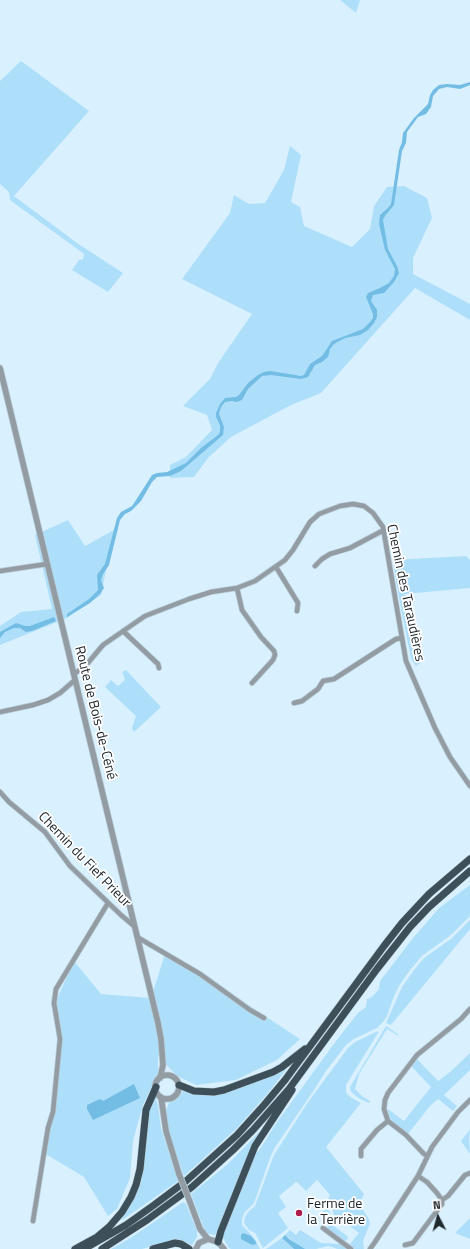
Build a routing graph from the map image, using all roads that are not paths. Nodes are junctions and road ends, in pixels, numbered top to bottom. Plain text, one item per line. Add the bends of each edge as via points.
1 (0, 368) edge
2 (384, 530) junction
3 (47, 564) junction
4 (315, 566) dead end
5 (276, 567) junction
6 (0, 571) edge
7 (237, 588) junction
8 (297, 611) dead end
9 (123, 631) junction
10 (402, 638) junction
11 (159, 668) dead end
12 (73, 673) junction
13 (75, 680) junction
14 (252, 683) dead end
15 (294, 703) dead end
16 (0, 712) edge
17 (470, 786) edge
18 (0, 792) edge
19 (470, 860) edge
20 (470, 871) edge
21 (108, 903) junction
22 (134, 926) junction
23 (137, 937) junction
24 (470, 1009) edge
25 (264, 1018) dead end
26 (313, 1043) junction
27 (312, 1058) junction
28 (163, 1065) junction
29 (169, 1076) junction
30 (160, 1078) junction
31 (179, 1085) junction
32 (156, 1088) junction
33 (160, 1097) junction
34 (170, 1098) junction
35 (470, 1100) edge
36 (163, 1112) junction
37 (388, 1120) junction
38 (361, 1156) dead end
39 (427, 1156) junction
40 (470, 1173) edge
41 (418, 1176) junction
42 (442, 1200) junction
43 (33, 1221) dead end
44 (323, 1228) dead end
45 (200, 1229) junction
46 (208, 1239) junction
47 (218, 1242) junction
48 (200, 1243) junction
49 (405, 1245) dead end
50 (75, 1249) edge
51 (84, 1249) edge
52 (102, 1249) edge
53 (153, 1249) edge
54 (189, 1249) edge
55 (196, 1249) edge
56 (224, 1249) edge
57 (351, 1249) edge
58 (370, 1249) edge

1 - 3 street, Route de Bois-de-Céné
2 - 4 street via 350,548 330,554
2 - 5 street, Chemin des Taraudières via 373,513 364,506 353,504 333,508 314,517 289,556
2 - 10 street, Chemin des Taraudières
3 - 6 street
3 - 12 street, Route de Bois-de-Céné
5 - 7 street, Chemin des Taraudières via 255,581
5 - 8 street via 298,603
7 - 9 street, Chemin des Taraudières via 189,599 145,616
7 - 14 street via 242,610 275,655
9 - 11 street via 158,664
9 - 12 street, Chemin des Taraudières via 104,645 87,664
10 - 15 street via 334,679 323,681 318,689 302,701
10 - 17 street, Chemin des Taraudières via 406,660 435,728
12 - 13 street, Route de Bois-de-Céné
13 - 16 street via 48,700
13 - 22 street, Route de Bois-de-Céné
18 - 21 street, Chemin du Fief Prieur via 45,832 70,866
19 - 26 highway via 429,894 402,923
20 - 27 highway via 410,927
21 - 22 street, Chemin du Fief Prieur
21 - 43 street via 56,989 54,1003 60,1039 53,1112 48,1128
22 - 23 street, Route de Bois-de-Céné
23 - 25 street via 200,974
23 - 28 street, Route de Bois-de-Céné via 158,1024
24 - 37 street via 417,1055 388,1093 384,1106
26 - 31 highway via 274,1072 224,1090 194,1092
26 - 51 highway via 264,1105 211,1159 140,1215
27 - 47 highway via 255,1146
27 - 52 highway via 271,1110 213,1169 147,1220
28 - 29 street
28 - 30 street
29 - 30 street
29 - 31 street
30 - 32 street
31 - 34 street via 178,1092
32 - 33 street
32 - 50 highway via 146,1110 140,1169 131,1197 109,1227
33 - 34 street
33 - 36 street
34 - 36 street
35 - 39 street via 458,1112
36 - 45 street, bridge via 179,1174
37 - 38 street via 361,1149
37 - 39 street
39 - 41 street
40 - 42 street via 465,1175
41 - 42 street via 427,1182
41 - 58 street
42 - 49 street via 440,1208 413,1243
44 - 57 street
45 - 46 street
45 - 48 street
46 - 47 street
46 - 48 street
47 - 56 street
48 - 55 street
53 - 54 highway via 175,1243

